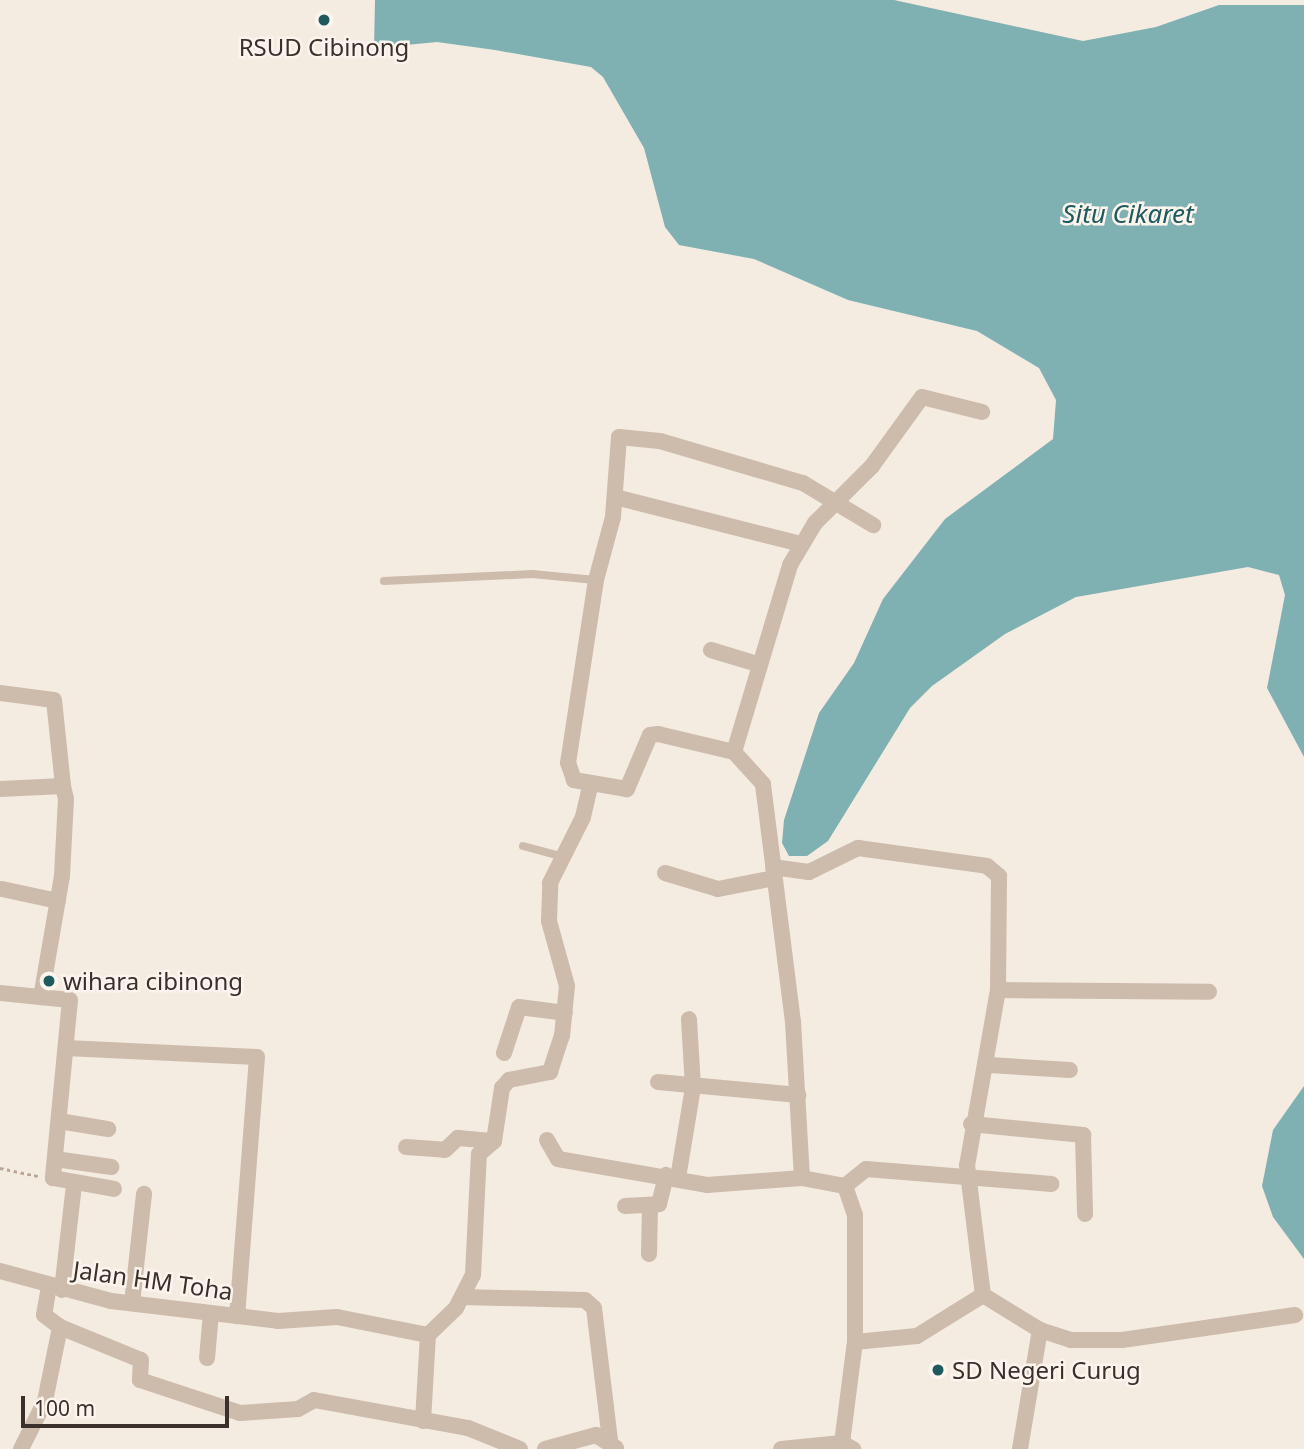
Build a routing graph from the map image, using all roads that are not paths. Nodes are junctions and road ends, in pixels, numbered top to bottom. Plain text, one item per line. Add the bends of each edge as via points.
1 (982, 412) dead end
2 (615, 497) junction
3 (835, 498) junction
4 (873, 525) dead end
5 (801, 544) junction
6 (596, 580) junction
7 (384, 581) dead end
8 (711, 650) dead end
9 (757, 664) junction
10 (0, 693) edge
11 (734, 752) junction
12 (591, 783) junction
13 (62, 786) junction
14 (0, 789) edge
15 (523, 846) dead end
16 (560, 856) junction
17 (665, 873) dead end
18 (774, 873) junction
19 (2, 889) dead end
20 (58, 901) junction
21 (998, 990) junction
22 (1209, 992) dead end
23 (0, 993) edge
24 (41, 997) junction
25 (565, 1013) junction
26 (689, 1019) dead end
27 (66, 1048) junction
28 (504, 1053) dead end
29 (989, 1065) junction
30 (1070, 1070) dead end
31 (658, 1082) dead end
32 (693, 1087) junction
33 (798, 1095) junction
34 (59, 1121) junction
35 (971, 1124) junction
36 (108, 1129) dead end
37 (547, 1140) dead end
38 (494, 1141) junction
39 (406, 1147) dead end
40 (55, 1159) junction
41 (111, 1167) dead end
42 (672, 1176) junction
43 (802, 1178) junction
44 (967, 1180) junction
45 (1051, 1184) dead end
46 (74, 1185) junction
47 (845, 1186) junction
48 (114, 1189) dead end
49 (144, 1194) dead end
50 (625, 1206) dead end
51 (650, 1207) junction
52 (1085, 1214) dead end
53 (649, 1254) dead end
54 (0, 1271) edge
55 (56, 1289) junction
56 (983, 1295) junction
57 (463, 1297) junction
58 (132, 1303) junction
59 (211, 1313) junction
60 (1295, 1315) dead end
61 (236, 1316) junction
62 (60, 1327) junction
63 (1040, 1330) junction
64 (428, 1335) junction
65 (855, 1342) junction
66 (207, 1358) dead end
67 (423, 1421) junction
68 (613, 1445) edge
69 (847, 1446) edge
70 (820, 1448) edge
71 (21, 1449) edge
72 (520, 1449) edge
73 (545, 1449) edge
74 (781, 1449) edge
75 (1020, 1449) edge

1 - 3 street via 922,397 872,466
2 - 3 street via 616,440 625,436 660,441
2 - 5 street
2 - 6 street
3 - 4 street
3 - 5 street
5 - 9 street
6 - 7 lane via 533,574
6 - 12 street via 568,763 574,779
8 - 9 street
9 - 11 street
10 - 13 street via 54,700
11 - 12 street via 654,734 628,789
11 - 18 street via 766,793
12 - 16 street via 583,817
13 - 14 street
13 - 20 street
15 - 16 lane
16 - 25 street via 547,903 567,986
17 - 18 street via 718,889
18 - 21 street via 809,872 858,848 993,869 1001,883
18 - 33 street
19 - 20 street
20 - 24 street
21 - 22 street
21 - 29 street
23 - 24 street
24 - 27 street via 70,1000
25 - 28 street via 519,1007
25 - 38 street via 550,1072 509,1080 502,1088
26 - 32 street
27 - 34 street
27 - 61 street via 257,1057
29 - 30 street
29 - 35 street
31 - 32 street
32 - 33 street
32 - 42 street
33 - 43 street
34 - 36 street
34 - 40 street
35 - 44 street
35 - 52 street via 1083,1135
37 - 42 street via 558,1159
38 - 39 street via 458,1138 445,1150
38 - 57 street via 479,1154 473,1275
40 - 41 street
40 - 46 street via 53,1178
42 - 43 street via 732,1185
42 - 51 street via 662,1198
43 - 47 street
44 - 45 street
44 - 47 street via 866,1169
44 - 56 street
46 - 48 street
46 - 55 street
47 - 65 street via 855,1215
49 - 58 street
50 - 51 street
51 - 53 street
54 - 55 street, Jalan HM Toha
55 - 58 street, Jalan HM Toha
55 - 62 street via 44,1315
56 - 63 street
56 - 65 street via 917,1336
57 - 64 street
57 - 68 street via 585,1300 594,1308
58 - 59 street, Jalan HM Toha
59 - 61 street, Jalan HM Toha
59 - 66 street
60 - 63 street via 1122,1340 1071,1340
61 - 64 street, Jalan HM Toha via 302,1321 337,1317
62 - 67 street via 141,1360 140,1380 240,1413 298,1409 314,1400
62 - 71 street via 45,1401 24,1431
63 - 75 street
64 - 67 street
65 - 69 street
67 - 72 street via 488,1433
68 - 73 street via 586,1436
69 - 70 street
70 - 74 street

